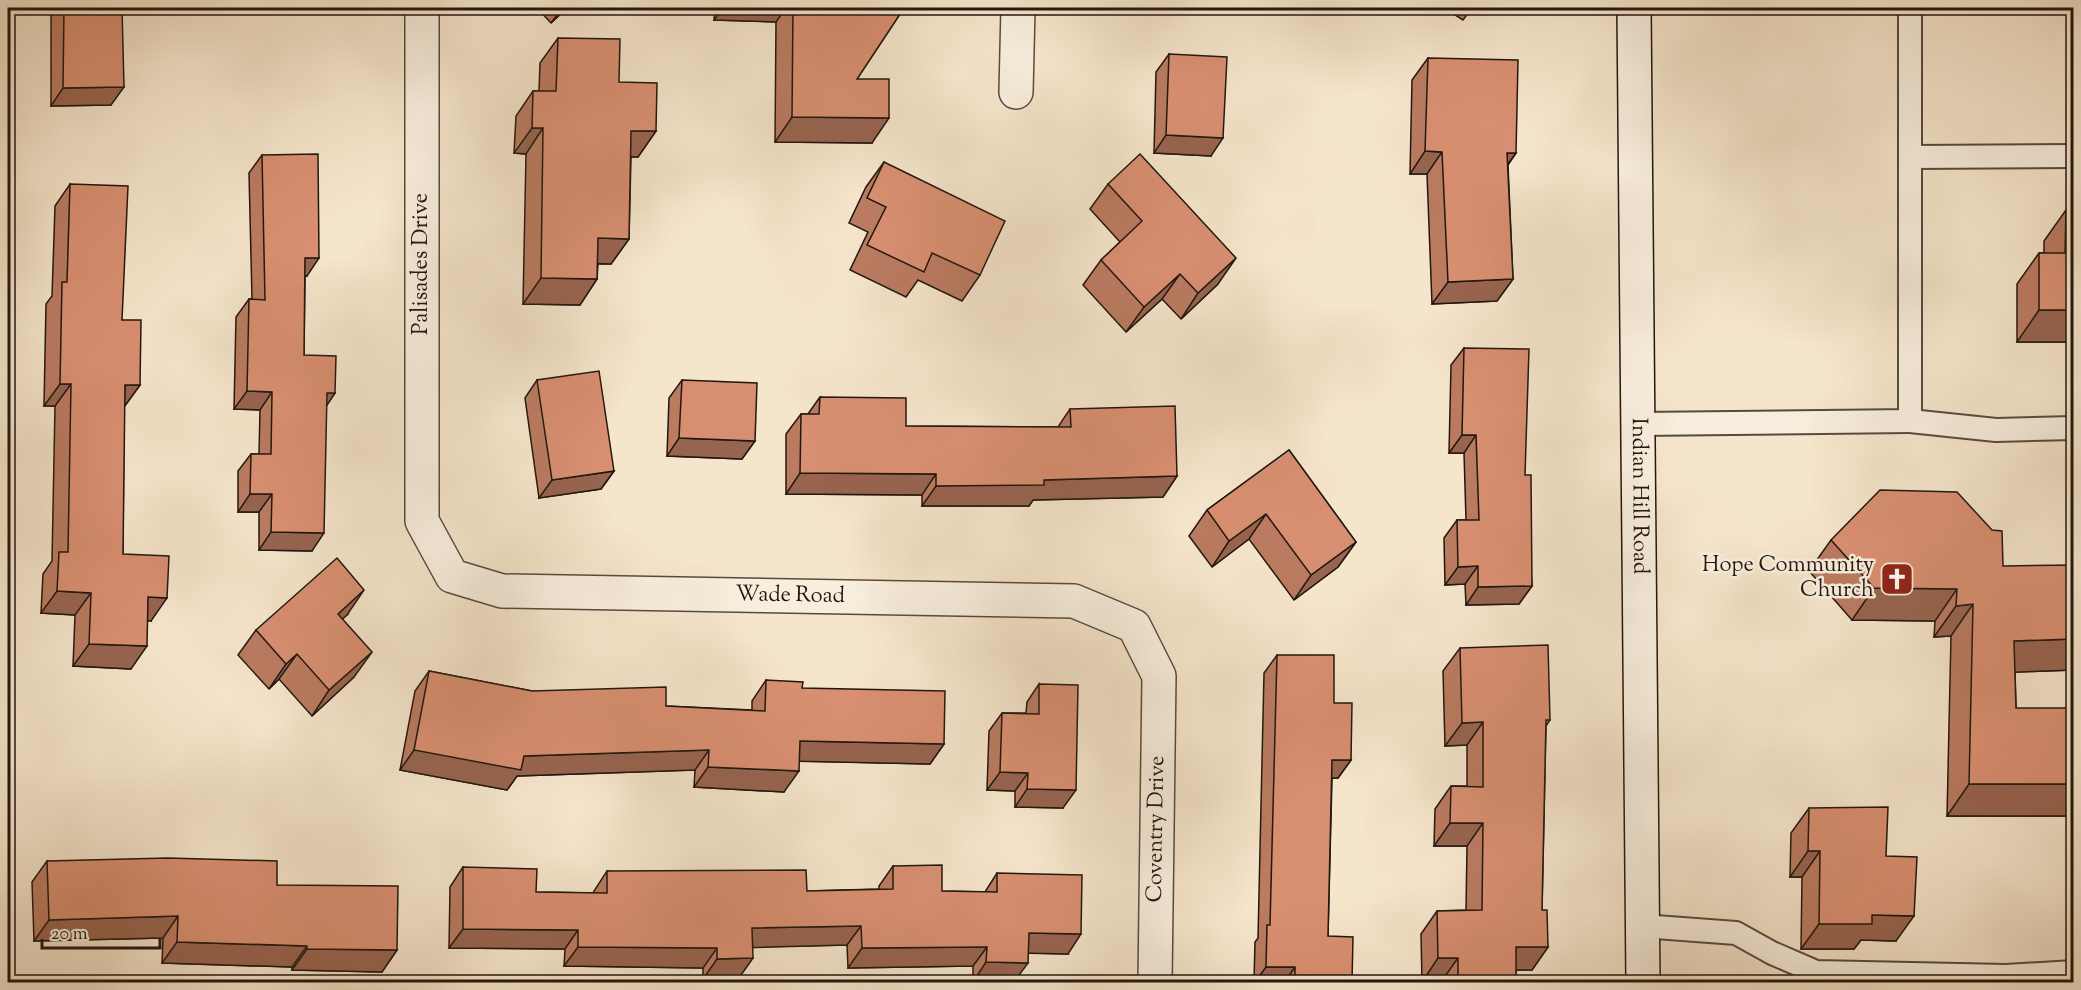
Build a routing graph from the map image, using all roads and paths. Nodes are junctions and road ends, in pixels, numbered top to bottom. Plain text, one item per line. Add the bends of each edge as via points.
1 (422, 8) edge
2 (1018, 8) edge
3 (1634, 8) edge
4 (1910, 8) edge
5 (1016, 92) dead end
6 (2073, 156) edge
7 (1910, 157) junction
8 (1910, 421) junction
9 (1638, 424) junction
10 (2073, 428) edge
11 (422, 521) joint
12 (1159, 676) joint
13 (1642, 926) junction
14 (2073, 972) edge
15 (1155, 982) edge
16 (1643, 982) edge

1 - 11 street, Palisades Drive
2 - 5 street
3 - 9 street, Indian Hill Road
4 - 7 lane
6 - 7 lane
7 - 8 lane
8 - 9 lane
8 - 10 lane via 1995,430
9 - 13 street, Indian Hill Road
11 - 12 street, Wade Road via 452,576 502,591 1074,601 1134,626
12 - 15 street, Coventry Drive
13 - 14 lane via 1736,933 1816,972 2006,976
13 - 16 street, Indian Hill Road

